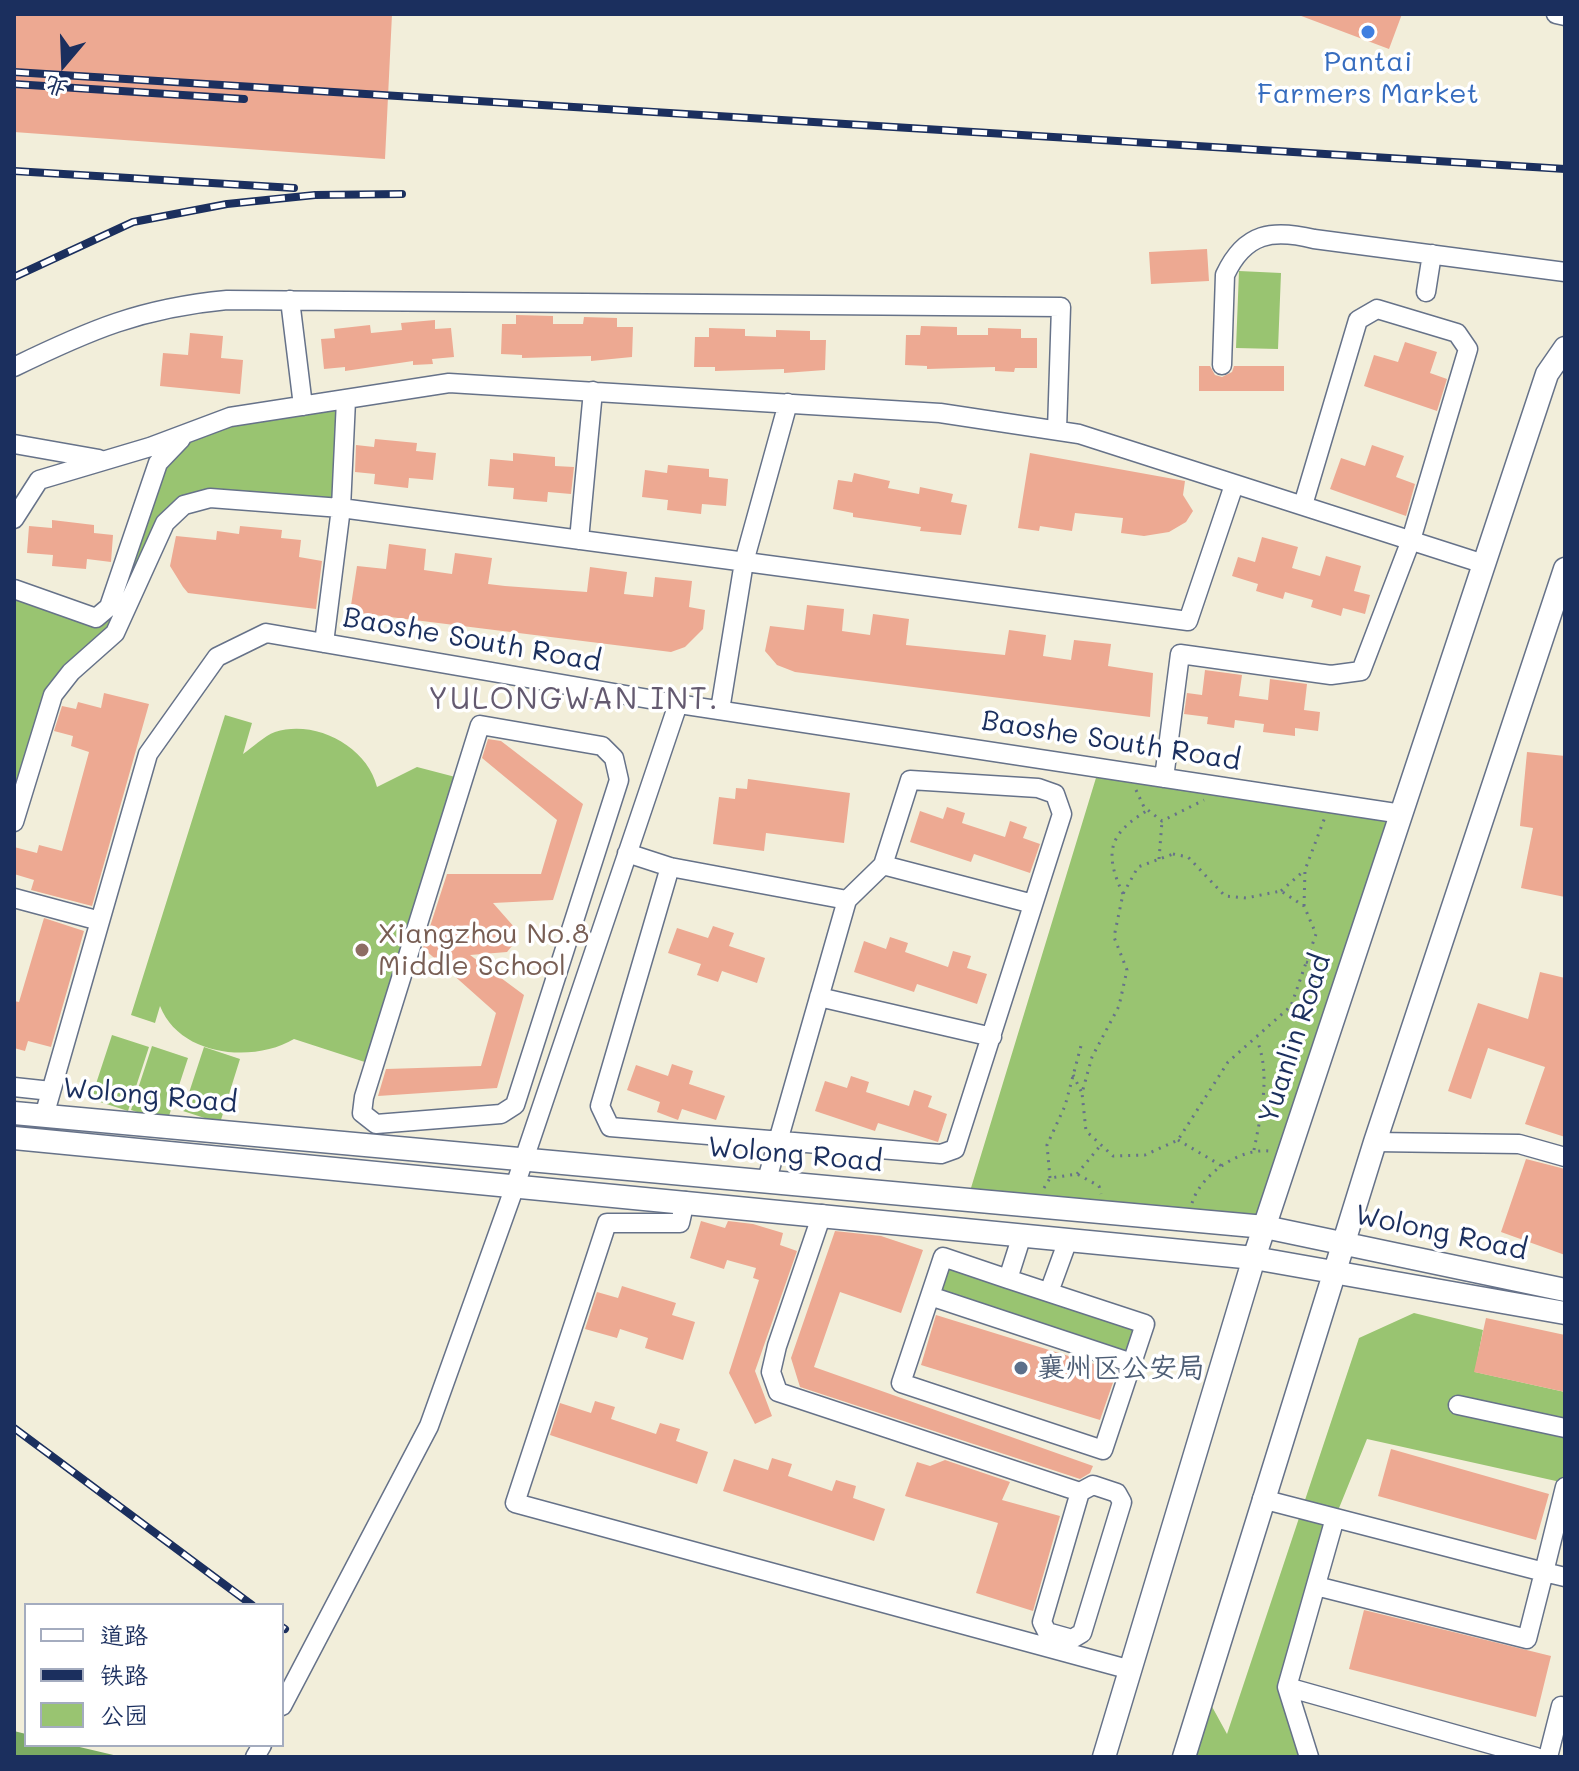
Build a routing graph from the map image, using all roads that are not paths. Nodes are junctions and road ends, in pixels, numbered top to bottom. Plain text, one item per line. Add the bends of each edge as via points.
1 (1556, 14) edge
2 (1565, 16) edge
3 (1432, 254) junction
4 (1565, 272) edge
5 (1426, 292) dead end
6 (290, 300) junction
7 (1565, 348) edge
8 (1222, 365) dead end
9 (14, 367) edge
10 (593, 391) junction
11 (346, 400) junction
12 (788, 403) junction
13 (303, 406) junction
14 (1057, 430) junction
15 (185, 434) junction
16 (14, 444) edge
17 (106, 460) junction
18 (1234, 485) junction
19 (1303, 505) junction
20 (341, 508) junction
21 (14, 519) edge
22 (579, 540) junction
23 (1411, 540) junction
24 (744, 562) junction
25 (1484, 564) junction
26 (1565, 569) edge
27 (14, 589) edge
28 (1188, 621) junction
29 (324, 643) junction
30 (1180, 654) junction
31 (678, 704) junction
32 (720, 710) junction
33 (1164, 778) junction
34 (1402, 814) junction
35 (14, 822) edge
36 (627, 853) junction
37 (883, 865) junction
38 (670, 867) junction
39 (14, 898) edge
40 (847, 900) junction
41 (1033, 904) junction
42 (100, 921) junction
43 (563, 950) junction
44 (592, 959) junction
45 (819, 997) junction
46 (992, 1037) junction
47 (14, 1087) edge
48 (51, 1091) junction
49 (14, 1113) edge
50 (44, 1116) junction
51 (14, 1138) edge
52 (780, 1139) junction
53 (1375, 1142) junction
54 (1565, 1157) edge
55 (523, 1161) junction
56 (766, 1183) junction
57 (515, 1186) junction
58 (685, 1201) junction
59 (822, 1214) junction
60 (1265, 1227) junction
61 (1022, 1235) junction
62 (1068, 1240) junction
63 (1343, 1243) junction
64 (1254, 1258) junction
65 (1334, 1271) junction
66 (1008, 1279) junction
67 (1565, 1290) edge
68 (1049, 1292) junction
69 (930, 1296) junction
70 (1565, 1313) edge
71 (1132, 1363) junction
72 (1458, 1405) dead end
73 (1565, 1428) edge
74 (1565, 1487) edge
75 (1080, 1492) junction
76 (1262, 1499) junction
77 (1335, 1518) junction
78 (1544, 1572) junction
79 (1565, 1577) edge
80 (1316, 1586) junction
81 (1061, 1644) junction
82 (1131, 1670) junction
83 (1287, 1687) junction
84 (284, 1702) edge
85 (1565, 1707) edge
86 (1104, 1757) edge
87 (1184, 1757) edge
88 (1309, 1757) edge
89 (1536, 1757) edge
90 (1548, 1757) edge

1 - 2 street
3 - 4 street
3 - 5 street
3 - 8 street via 1281,231 1260,236 1231,262 1225,275
6 - 9 street via 177,304 97,327
6 - 13 street
6 - 14 street via 1061,307
7 - 25 main road, Yuanlin Road via 1547,374
10 - 11 street via 449,383
10 - 12 street
10 - 22 street
11 - 13 street
11 - 20 street
12 - 14 street via 940,413
12 - 24 street
13 - 15 street via 230,417
14 - 18 street via 1094,437
15 - 17 street
15 - 27 street via 158,463 109,607 96,618
16 - 17 street
17 - 21 street via 39,480
18 - 19 street
18 - 28 street
19 - 23 street
19 - 23 street via 1358,320 1377,309 1457,333 1468,349
20 - 22 street
20 - 29 street
20 - 35 street via 210,498 184,505 165,523 115,633 53,695
22 - 24 street
23 - 25 street
23 - 30 street via 1361,671 1331,675
24 - 28 street
24 - 32 street
25 - 34 main road, Yuanlin Road
26 - 53 main road
28 - 30 street
29 - 31 street, Baoshe South Road
29 - 42 street, Baoshe South Road via 266,633 217,657 148,754
30 - 33 street
31 - 32 street, Baoshe South Road
31 - 36 street
32 - 33 street, Baoshe South Road
33 - 34 street, Baoshe South Road
34 - 60 main road, Yuanlin Road
36 - 38 street
36 - 44 street
37 - 40 street
37 - 41 street
37 - 41 street via 910,780 1038,788 1055,794 1062,814
38 - 40 street
38 - 52 street via 600,1106 610,1127
39 - 42 street
40 - 45 street
41 - 46 street
42 - 48 street, Baoshe South Road
43 - 43 street via 619,780 614,758 602,746 480,725 362,1113 376,1124 501,1114 515,1105
43 - 44 street
44 - 55 street
45 - 46 street
45 - 52 street
46 - 52 street via 955,1149 941,1154
47 - 48 street
48 - 50 street, Baoshe South Road
49 - 50 main road, Wolong Road
50 - 55 main road, Wolong Road
51 - 57 main road, Wolong Road
52 - 56 street
53 - 54 street via 1519,1144
53 - 63 main road
55 - 56 main road, Wolong Road
55 - 57 street
56 - 60 main road, Wolong Road
57 - 58 main road, Wolong Road
57 - 84 street via 429,1426
58 - 59 main road, Wolong Road
58 - 81 street via 680,1223 607,1223 515,1503
59 - 61 main road, Wolong Road
59 - 75 street via 777,1346 771,1372 778,1392
60 - 63 main road, Wolong Road
60 - 64 main road, Yuanlin Road
61 - 62 main road, Wolong Road
61 - 66 street
62 - 64 main road, Wolong Road
62 - 68 street
63 - 65 main road
63 - 67 main road, Wolong Road
64 - 65 main road, Wolong Road
64 - 82 main road, Yuanlin Road
65 - 70 main road, Wolong Road
65 - 76 main road
66 - 68 street
66 - 69 street via 943,1257
68 - 71 street via 1145,1324
69 - 71 street
69 - 71 street via 901,1383 1103,1450
72 - 73 street
74 - 78 street
75 - 81 street via 1042,1622
75 - 81 street via 1093,1485 1117,1493 1122,1502 1082,1633
76 - 77 street
76 - 87 main road
77 - 78 street
77 - 80 street
78 - 79 street
78 - 80 street via 1527,1639
80 - 83 street
81 - 82 street
82 - 86 main road, Yuanlin Road
83 - 88 street
83 - 89 street
85 - 90 street via 1561,1706

